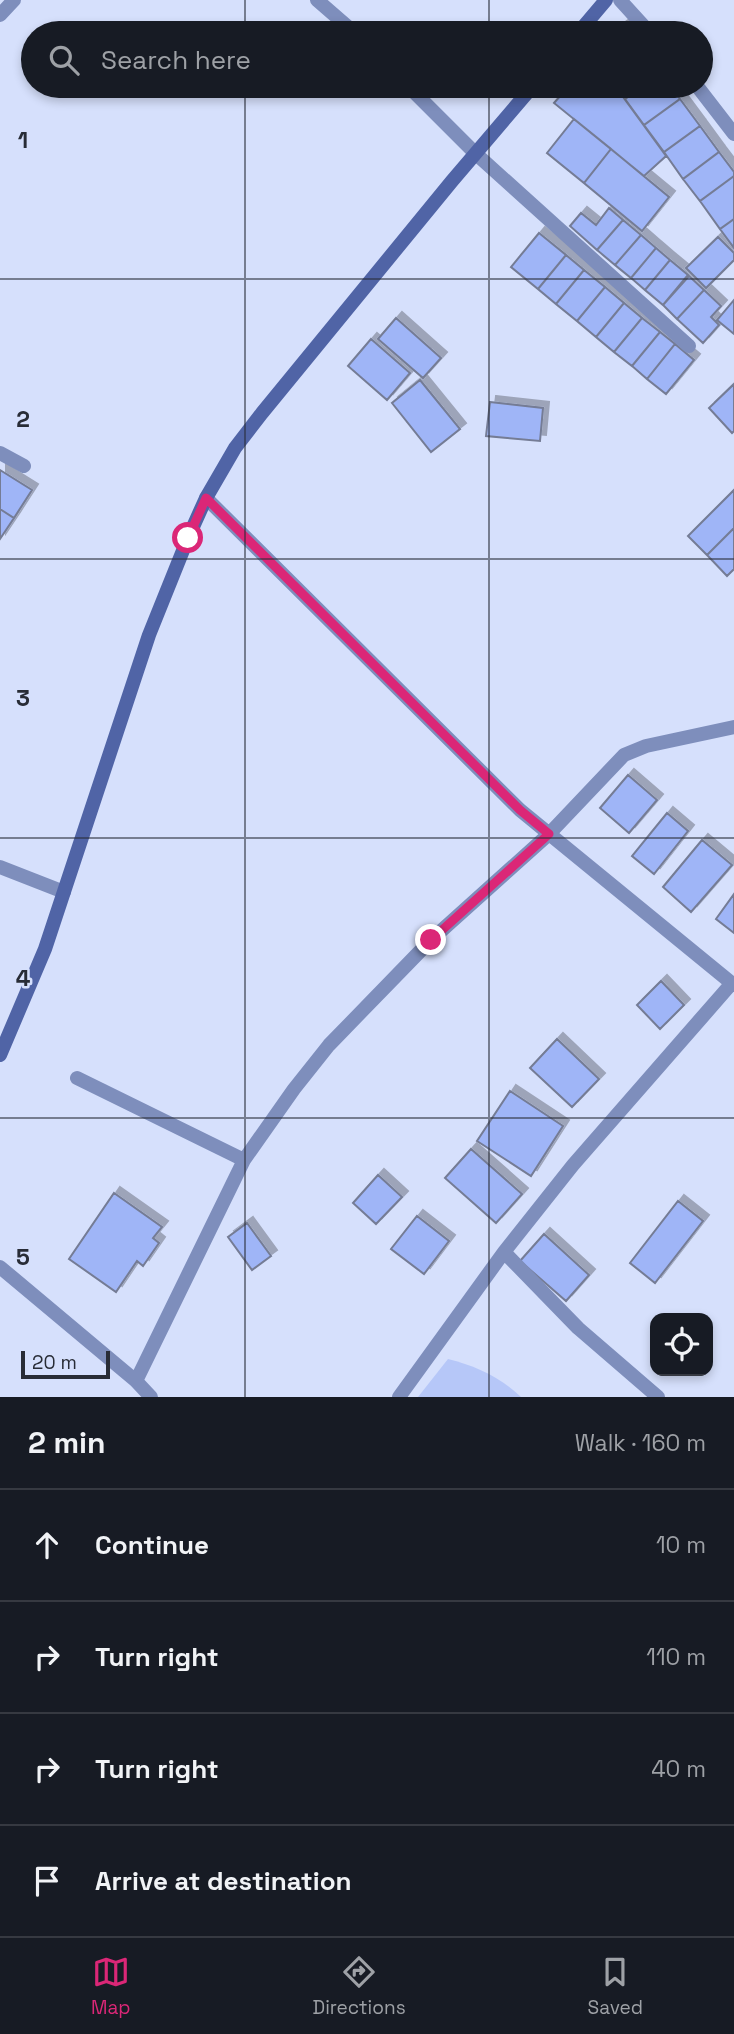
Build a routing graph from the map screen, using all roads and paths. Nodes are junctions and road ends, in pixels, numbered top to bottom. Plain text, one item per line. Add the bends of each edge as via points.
1 (14, 0) edge
2 (317, 0) edge
3 (606, 0) edge
4 (620, 0) edge
5 (0, 15) edge
6 (341, 21) edge
7 (588, 21) edge
8 (639, 21) edge
9 (420, 98) edge
10 (523, 98) edge
11 (706, 98) edge
12 (734, 134) edge
13 (475, 153) junction
14 (689, 346) dead end
15 (0, 453) edge
16 (24, 466) dead end
17 (206, 498) junction
18 (734, 727) edge
19 (549, 834) junction
20 (0, 867) edge
21 (64, 892) junction
22 (733, 984) edge
23 (0, 1055) edge
24 (77, 1078) dead end
25 (244, 1160) junction
26 (503, 1252) junction
27 (0, 1266) edge
28 (136, 1381) junction
29 (151, 1397) edge
30 (399, 1397) edge
31 (658, 1397) edge

1 - 5 street
2 - 6 street
3 - 7 street
4 - 8 street
9 - 13 street
10 - 13 street
11 - 12 street
13 - 14 street
13 - 17 street via 262,413
15 - 16 street
17 - 19 street
17 - 21 street via 149,635
18 - 19 street via 624,755
19 - 22 street
19 - 25 street via 431,940 329,1045
20 - 21 street
21 - 23 street
22 - 26 street via 573,1165
24 - 25 street
25 - 28 street
26 - 30 street
26 - 31 street via 578,1328
27 - 28 street
28 - 29 street

